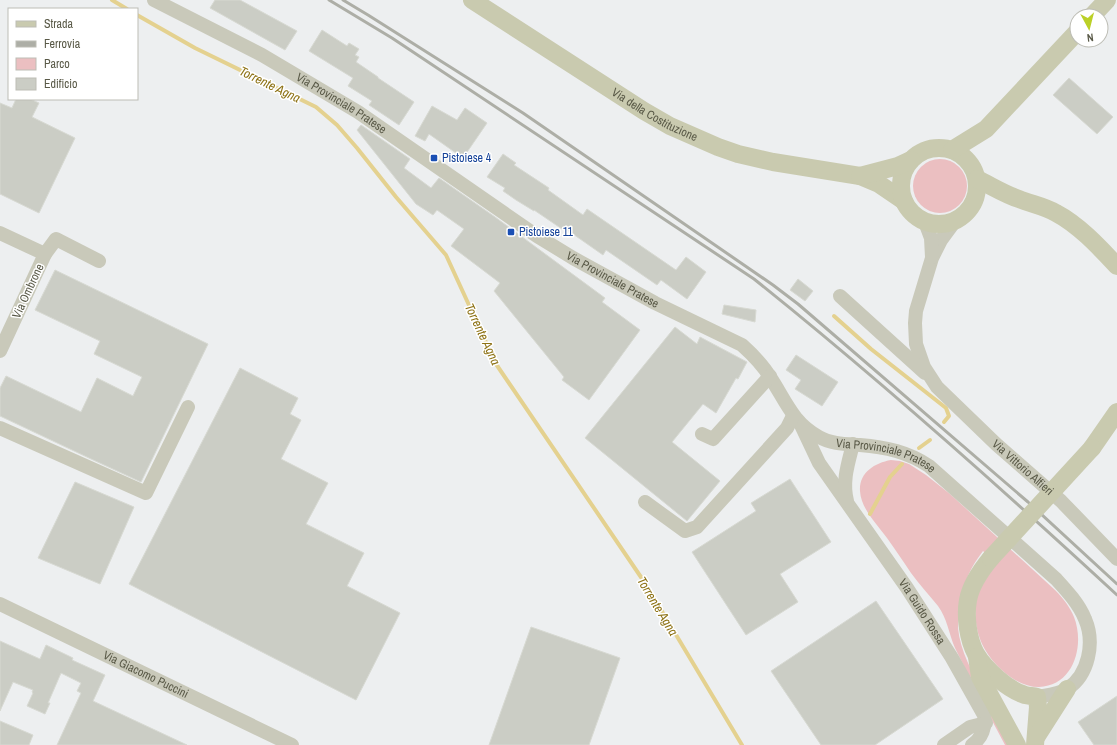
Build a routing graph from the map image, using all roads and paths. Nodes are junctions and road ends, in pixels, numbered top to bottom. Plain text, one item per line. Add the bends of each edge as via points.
1 (472, 0) edge
2 (1107, 0) edge
3 (156, 1) edge
4 (1100, 8) edge
5 (1069, 41) edge
6 (986, 129) junction
7 (952, 150) junction
8 (911, 160) junction
9 (969, 162) junction
10 (860, 176) junction
11 (977, 179) junction
12 (1018, 199) junction
13 (904, 201) junction
14 (974, 201) junction
15 (955, 221) junction
16 (925, 222) junction
17 (0, 233) edge
18 (45, 254) junction
19 (932, 258) junction
20 (99, 261) dead end
21 (1117, 266) edge
22 (840, 296) dead end
23 (0, 351) edge
24 (770, 376) junction
25 (930, 377) junction
26 (188, 406) dead end
27 (1117, 412) edge
28 (797, 420) junction
29 (0, 428) edge
30 (702, 434) dead end
31 (853, 444) junction
32 (645, 502) dead end
33 (849, 505) junction
34 (1117, 558) edge
35 (0, 604) edge
36 (977, 655) junction
37 (1067, 689) junction
38 (1019, 692) junction
39 (1037, 697) junction
40 (986, 723) junction
41 (1013, 737) edge
42 (1035, 742) edge
43 (292, 745) edge
44 (944, 745) edge
45 (972, 745) edge

1 - 10 main road, Via della Costituzione via 644,111 702,142 773,162
2 - 4 main road
3 - 24 street, Via Provinciale Pratese via 262,55 358,112 537,236 573,258 655,303 742,345
5 - 6 main road
6 - 7 main road
6 - 9 main road
7 - 8 main road via 930,149
7 - 9 main road
8 - 10 main road
8 - 13 main road via 901,179
9 - 11 main road
10 - 13 main road via 879,184
11 - 12 main road
11 - 14 main road
12 - 14 main road
12 - 21 main road via 1056,213 1067,220
13 - 16 main road via 912,213
14 - 15 main road via 970,209
15 - 16 main road via 946,224
15 - 19 street, Via Vittorio Alfieri
16 - 19 street, Via Vittorio Alfieri
17 - 18 street, Via Ombrone
18 - 20 street via 56,239
18 - 23 street, Via Ombrone
19 - 25 street, Via Vittorio Alfieri via 914,323 916,344
22 - 25 street, Via Vittorio Alfieri
24 - 28 street, Via Provinciale Pratese
24 - 30 street via 713,439
25 - 34 street, Via Vittorio Alfieri via 937,387 996,444 1061,501
26 - 29 street via 146,493
27 - 36 main road, Via Provinciale Pratese, bridge via 1092,448 979,572 971,589 967,614 971,640
28 - 31 street, Via Provinciale Pratese via 820,438
28 - 32 street via 697,527 684,531
28 - 33 street, Via Guido Rossa via 818,463
31 - 33 street, Via Guido Rossa via 844,480
31 - 37 street, Via Provinciale Pratese via 894,449 917,458 941,476 1064,588 1085,618 1090,641 1088,658 1083,670
33 - 40 street, Via Guido Rossa via 952,658
35 - 43 street, Via Giacomo Puccini
36 - 38 main road, Via Provinciale Pratese via 997,678
36 - 41 main road via 980,677
37 - 39 street, Via Provinciale Pratese
37 - 42 main road
38 - 39 main road, Via Provinciale Pratese
38 - 41 main road via 1009,720
39 - 42 main road
40 - 44 street via 970,727
40 - 45 street via 980,740

